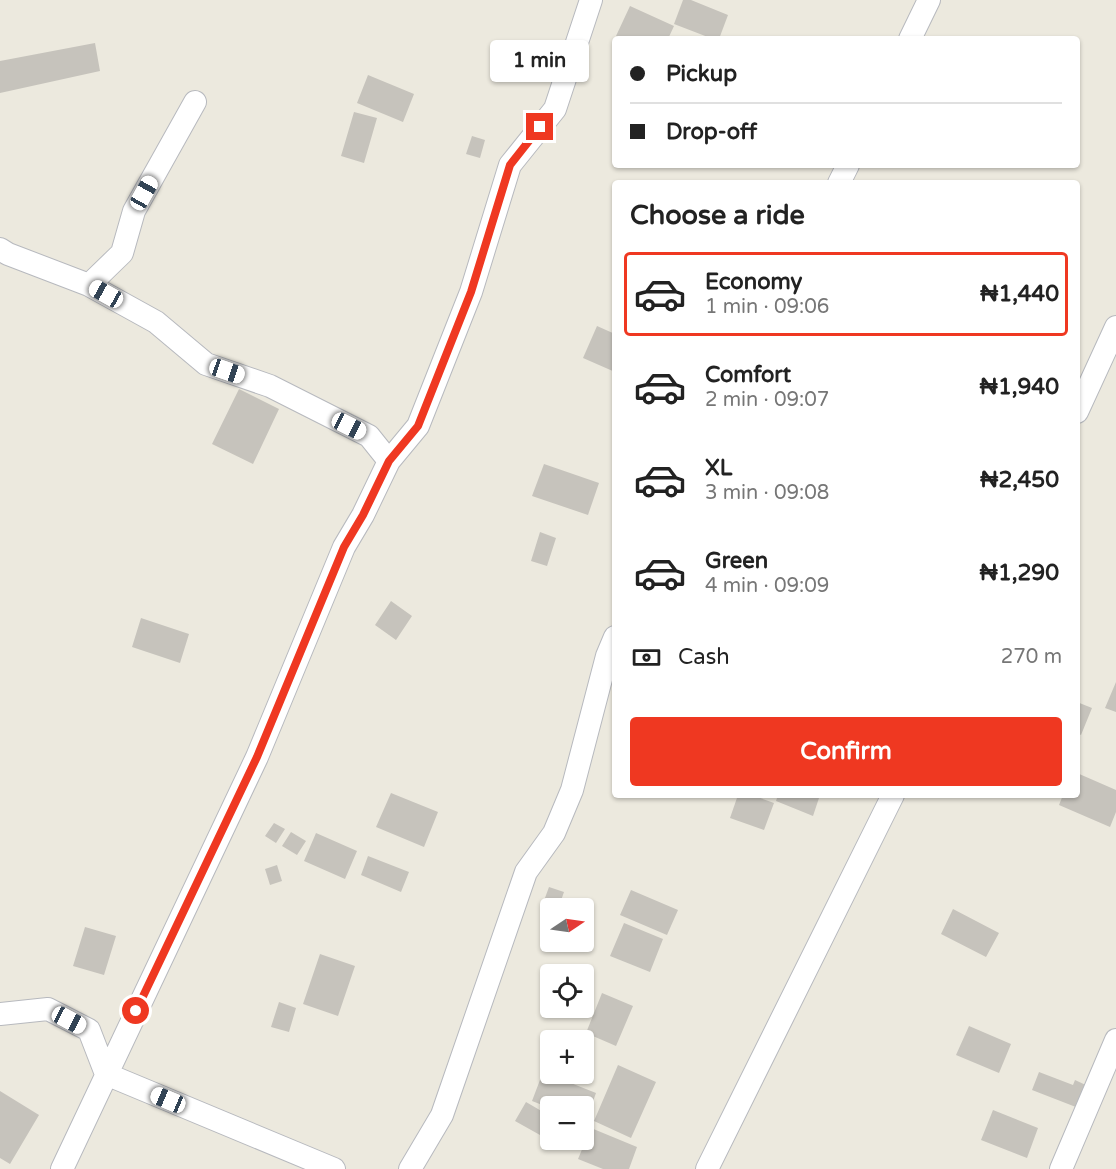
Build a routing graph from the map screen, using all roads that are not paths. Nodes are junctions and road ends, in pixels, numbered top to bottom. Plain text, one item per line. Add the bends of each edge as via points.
1 (591, 0) edge
2 (930, 0) edge
3 (912, 36) edge
4 (195, 102) dead end
5 (0, 249) edge
6 (89, 285) junction
7 (1116, 327) edge
8 (1080, 405) edge
9 (389, 461) junction
10 (612, 645) edge
11 (892, 798) edge
12 (0, 1014) edge
13 (1116, 1040) edge
14 (106, 1074) junction
15 (62, 1169) edge
16 (334, 1169) edge
17 (410, 1169) edge
18 (707, 1169) edge
19 (1061, 1169) edge

1 - 9 street via 555,109 510,165 471,292 418,426
2 - 3 street
4 - 6 street via 134,211 122,253
5 - 6 street
6 - 9 street via 156,322 206,364 270,386 369,436
7 - 8 street
9 - 14 street via 344,547 257,757
10 - 17 street via 572,790 554,833 526,872 442,1115
11 - 18 street
12 - 14 street via 48,1008 89,1030
13 - 19 street
14 - 15 street
14 - 16 street

